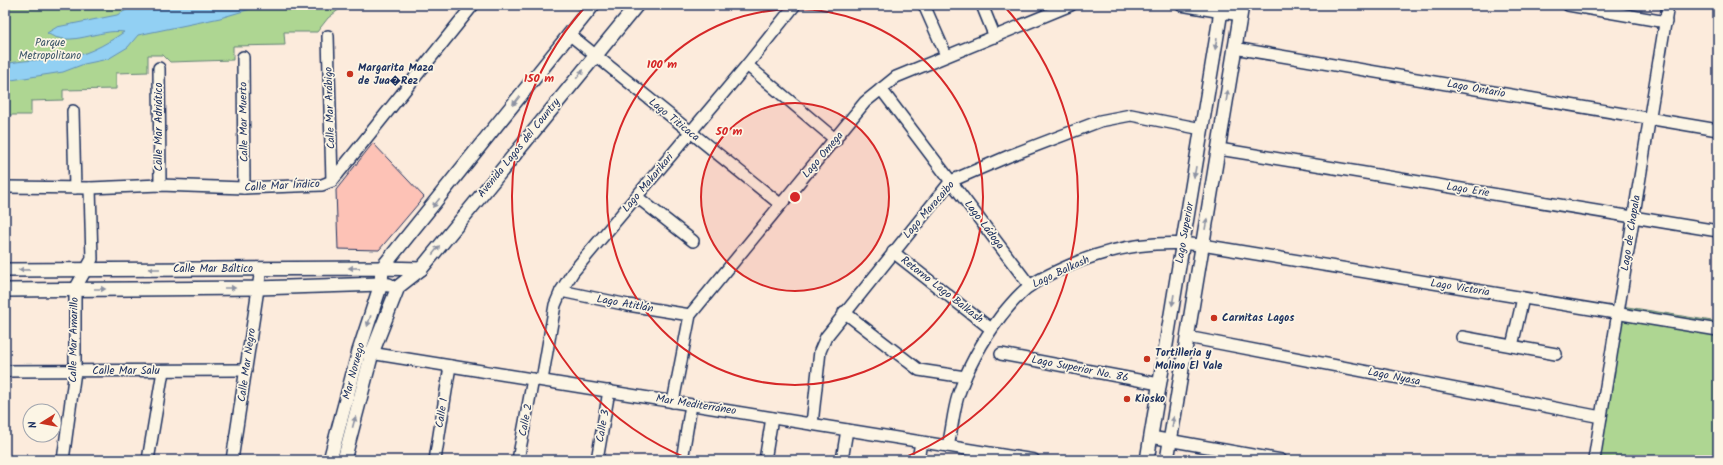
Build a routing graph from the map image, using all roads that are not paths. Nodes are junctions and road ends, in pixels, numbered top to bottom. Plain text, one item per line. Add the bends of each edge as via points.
1 (473, 5) edge
2 (593, 5) edge
3 (637, 5) edge
4 (795, 5) edge
5 (924, 5) edge
6 (982, 5) edge
7 (1071, 5) edge
8 (1181, 5) edge
9 (1568, 5) edge
10 (1668, 5) edge
11 (1221, 9) edge
12 (1241, 10) edge
13 (1666, 22) junction
14 (569, 34) junction
15 (328, 36) dead end
16 (995, 37) junction
17 (1234, 48) junction
18 (595, 55) junction
19 (946, 55) junction
20 (243, 56) dead end
21 (747, 65) junction
22 (159, 68) dead end
23 (880, 89) junction
24 (73, 111) dead end
25 (1651, 118) junction
26 (1202, 129) junction
27 (1718, 130) edge
28 (690, 133) junction
29 (836, 140) junction
30 (1219, 149) junction
31 (332, 181) junction
32 (951, 181) junction
33 (5, 186) edge
34 (160, 186) junction
35 (75, 188) junction
36 (90, 188) junction
37 (244, 188) junction
38 (637, 197) junction
39 (780, 204) junction
40 (1634, 217) junction
41 (1718, 231) edge
42 (693, 241) dead end
43 (1183, 243) junction
44 (1202, 245) junction
45 (893, 252) junction
46 (382, 268) junction
47 (86, 269) junction
48 (261, 269) junction
49 (421, 269) junction
50 (5, 270) edge
51 (381, 284) junction
52 (1030, 286) junction
53 (398, 287) junction
54 (258, 288) junction
55 (75, 289) junction
56 (5, 290) edge
57 (560, 291) junction
58 (1523, 298) junction
59 (844, 312) junction
60 (1618, 314) junction
61 (690, 315) junction
62 (991, 329) junction
63 (1718, 330) edge
64 (1187, 337) junction
65 (1462, 337) dead end
66 (1512, 346) junction
67 (366, 352) junction
68 (1001, 354) dead end
69 (1556, 354) dead end
70 (450, 366) junction
71 (246, 370) junction
72 (75, 371) junction
73 (162, 371) junction
74 (5, 372) edge
75 (965, 377) junction
76 (538, 380) junction
77 (1159, 384) junction
78 (609, 391) junction
79 (673, 402) junction
80 (691, 405) junction
81 (1601, 417) junction
82 (772, 418) junction
83 (812, 424) junction
84 (847, 430) junction
85 (1151, 437) junction
86 (1170, 440) junction
87 (921, 442) junction
88 (948, 446) junction
89 (996, 457) edge
90 (63, 460) edge
91 (148, 460) edge
92 (232, 460) edge
93 (330, 460) edge
94 (344, 460) edge
95 (435, 460) edge
96 (518, 460) edge
97 (597, 460) edge
98 (682, 460) edge
99 (765, 460) edge
100 (842, 460) edge
101 (918, 460) edge
102 (1034, 460) edge
103 (1147, 460) edge
104 (1167, 460) edge
105 (1281, 460) edge
106 (1594, 460) edge

1 - 31 street, Calle Mar Índico
2 - 14 street
3 - 18 street, Avenida Lagos del Country
4 - 21 street, Lago Makarikari
5 - 19 street
6 - 16 street
7 - 16 street, Lago Omega
8 - 11 street
9 - 13 street
10 - 13 street, Lago de Chapala
11 - 12 street
11 -> 26 street, Lago Superior
12 - 17 street, Lago Superior
13 - 25 street, Lago de Chapala
14 - 18 street, Lago Titicaca
14 -> 46 street
15 - 31 street, Calle Mar Arábigo
16 - 19 street, Lago Omega
17 - 25 street, Lago Ontario
30 -> 17 street, Lago Superior
18 - 28 street, Lago Titicaca
49 -> 18 street, Avenida Lagos del Country
19 - 23 street, Lago Omega via 896,77
20 - 37 street, Calle Mar Muerto
21 - 28 street, Lago Makarikari
21 - 29 street
22 - 34 street, Calle Mar Adriático
23 - 29 street, Lago Omega via 865,102
23 - 32 street, Lago Ládoga
24 - 35 street
25 - 27 street, Lago Ontario
25 - 40 street, Lago de Chapala
26 - 32 street, Lago Maracaibo via 1131,115 1100,121
26 -> 43 street, Lago Superior
28 - 38 street, Lago Makarikari
28 - 39 street, Lago Titicaca
29 - 39 street, Lago Omega
30 - 40 street, Lago Erie
44 -> 30 street, Lago Superior
31 - 37 street, Calle Mar Índico via 322,185
32 - 45 street, Lago Maracaibo
32 - 52 street, Lago Ládoga
33 - 35 street, Calle Mar Índico
34 - 36 street, Calle Mar Índico
34 - 37 street, Calle Mar Índico
35 - 36 street, Calle Mar Índico
36 - 47 street, Calle Mar Amarillo via 92,259
38 - 42 street
38 - 57 street, Lago Makarikari
39 - 61 street, Lago Omega
40 - 41 street, Lago Erie
40 - 60 street, Lago de Chapala
43 - 44 street, Lago Balkash
43 - 52 street, Lago Balkash via 1133,245 1106,251 1061,269
43 -> 77 street, Lago Superior
44 - 58 street, Lago Victoria
44 - 64 street, Lago Superior
45 - 59 street, Lago Maracaibo
45 - 62 street, Retorno Lago Balkash
46 -> 48 street, Calle Mar Báltico
46 - 49 street, Calle Mar Báltico
46 - 51 street
48 -> 47 street, Calle Mar Báltico
47 -> 50 street, Calle Mar Báltico
47 - 55 street, Calle Mar Amarillo
48 - 54 street, Calle Mar Negro
49 - 53 street, Avenida Lagos del Country
51 - 53 street, Calle Mar Báltico
51 - 54 street, Calle Mar Báltico
51 -> 67 street, Mar Noruego
52 - 62 street, Lago Balkash via 1011,303
53 - 67 street, Mar Noruego
55 -> 54 street, Calle Mar Báltico
54 - 71 street, Calle Mar Negro
55 - 56 street, Calle Mar Báltico
55 - 72 street, Calle Mar Amarillo
57 - 61 street, Lago Atitlán
57 - 76 street, Lago Makarikari
58 - 60 street, Lago Victoria
58 - 66 street
59 - 75 street via 919,370
59 - 83 street, Lago Maracaibo via 826,337 820,351
60 - 63 street, Lago Victoria
60 - 81 street, Lago de Chapala
61 - 79 street, Lago Omega
62 - 75 street, Lago Balkash
64 - 81 street, Lago Nyasa
86 -> 64 street, Lago Superior
65 - 66 street
66 - 69 street
67 - 70 street, Mar Mediterráneo
67 - 93 street, Mar Noruego
94 -> 67 street, Mar Noruego
68 - 77 street, Lago Superior No. 86
70 - 76 street, Mar Mediterráneo
70 - 95 street, Calle 1
71 - 73 street, Calle Mar Salu
71 - 92 street, Calle Mar Negro
72 - 73 street, Calle Mar Salu
72 - 74 street, Calle Mar Salu
72 - 90 street, Calle Mar Amarillo
73 - 91 street
75 - 88 street, Lago Balkash via 958,397
76 - 78 street, Mar Mediterráneo
76 - 96 street, Calle 2
77 - 85 street, Lago Superior
78 - 79 street, Mar Mediterráneo
78 - 97 street, Calle 3
79 - 80 street, Mar Mediterráneo
80 - 82 street, Mar Mediterráneo
80 - 98 street
81 - 106 street, Lago de Chapala
82 - 83 street, Mar Mediterráneo
82 - 99 street
83 - 84 street, Mar Mediterráneo
84 - 87 street, Mar Mediterráneo
84 - 100 street
85 - 86 street
85 - 103 street, Lago Superior
86 - 104 street, Lago Superior
86 - 105 street
87 - 88 street, Mar Mediterráneo
87 - 101 street
88 - 89 street, Mar Mediterráneo
89 - 102 street, Mar Mediterráneo

